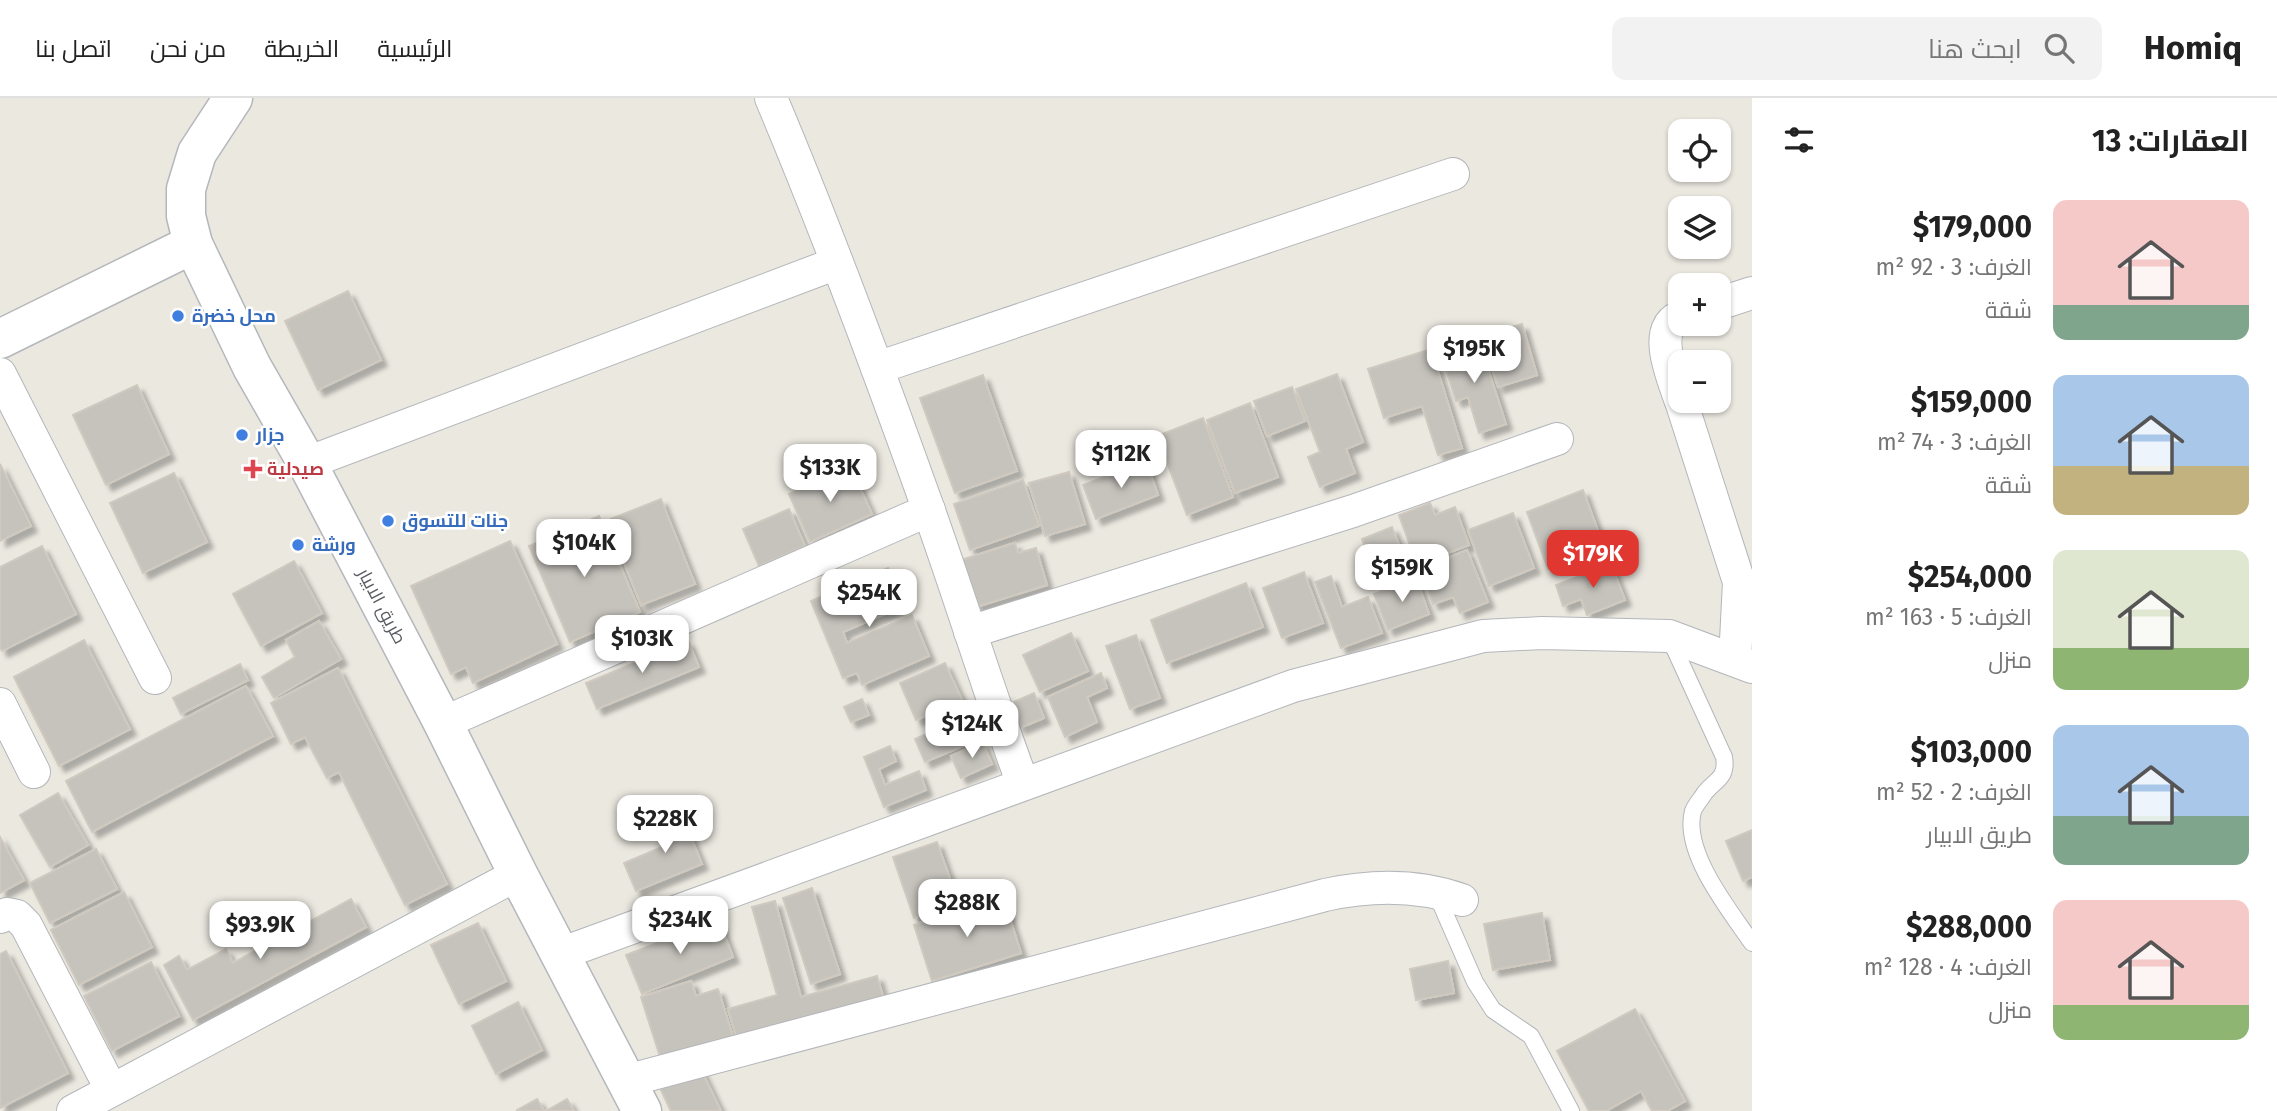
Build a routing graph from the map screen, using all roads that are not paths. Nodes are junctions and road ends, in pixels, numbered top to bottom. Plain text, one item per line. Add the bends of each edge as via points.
1 (233, 98) edge
2 (771, 98) edge
3 (1453, 174) dead end
4 (193, 244) junction
5 (837, 264) junction
6 (1752, 293) edge
7 (1731, 300) edge
8 (1668, 326) edge
9 (0, 339) edge
10 (1668, 357) edge
11 (877, 368) junction
12 (0, 374) edge
13 (1684, 413) edge
14 (1557, 439) dead end
15 (307, 463) junction
16 (929, 509) junction
17 (970, 632) junction
18 (1669, 636) junction
19 (1743, 664) edge
20 (155, 678) dead end
21 (0, 704) edge
22 (443, 723) junction
23 (34, 772) dead end
24 (1023, 784) junction
25 (518, 874) junction
26 (1448, 896) joint
27 (0, 918) edge
28 (1752, 943) edge
29 (560, 954) junction
30 (111, 1089) junction
31 (634, 1096) edge
32 (73, 1111) edge
33 (1571, 1111) edge

1 - 4 main road, طريق الابيار via 197,153 186,189
2 - 5 street
3 - 11 street
4 - 9 main road
4 - 15 main road, طريق الابيار via 252,367
5 - 11 street
5 - 15 street
6 - 7 street
8 - 10 street
11 - 16 street
12 - 20 street
13 - 19 street via 1740,582
14 - 17 street via 1353,510
15 - 22 main road, طريق الابيار
16 - 17 street
16 - 22 street
17 - 24 street
18 - 19 street
18 - 24 street via 1483,636 1293,686
18 - 28 lane via 1726,767 1693,810 1698,853 1710,881
21 - 23 street
22 - 25 main road, طريق الابيار
24 - 29 street
25 - 29 main road, طريق الابيار
25 - 30 street
26 - 31 street via 1413,888 1352,889 1325,895
26 - 33 lane via 1475,982 1493,1010 1531,1036
27 - 30 street via 17,916 26,925
29 - 31 main road, طريق الابيار
30 - 32 street

